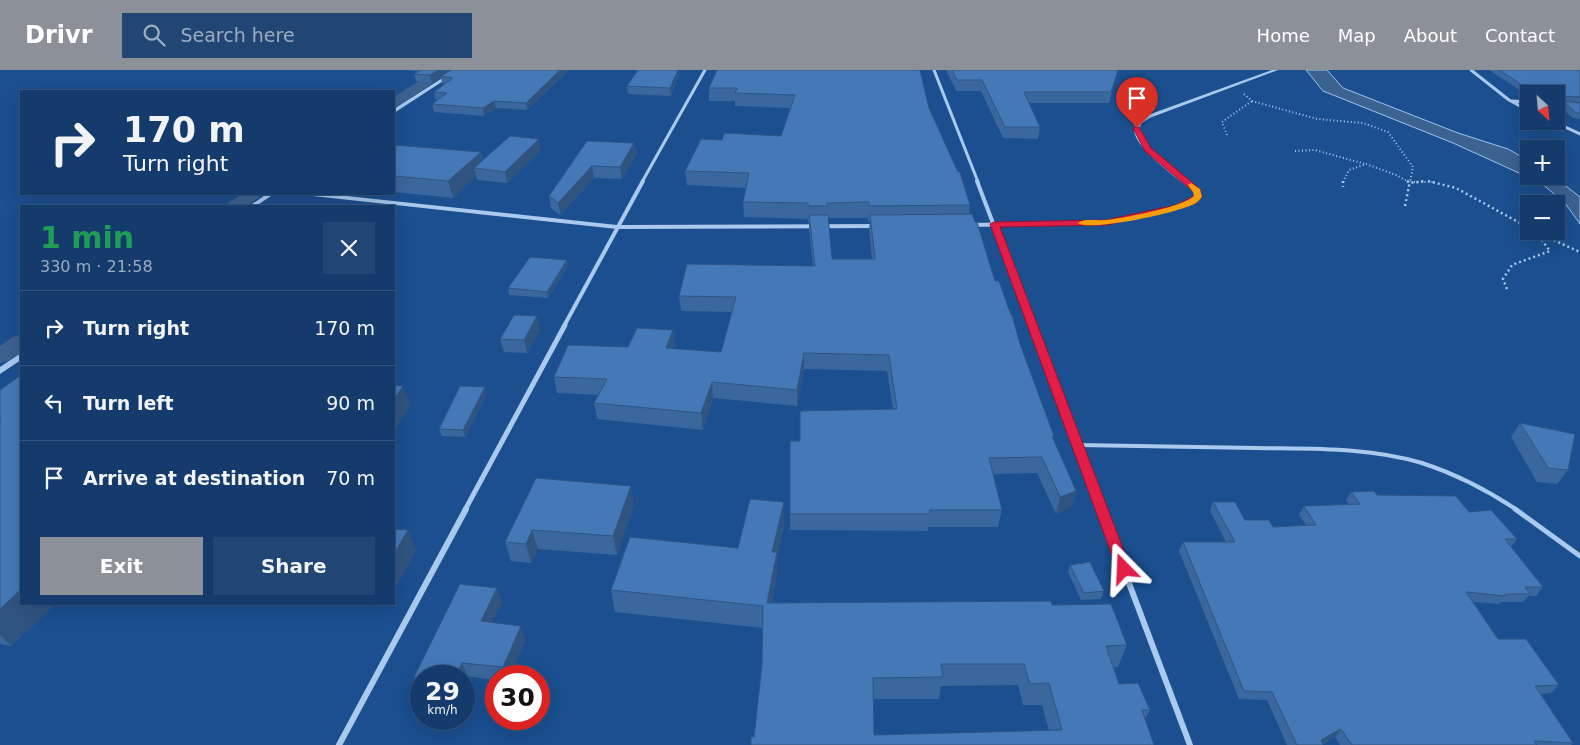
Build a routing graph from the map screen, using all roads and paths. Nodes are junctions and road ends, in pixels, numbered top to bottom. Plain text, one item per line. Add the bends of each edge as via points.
1 (458, 70) edge
2 (705, 70) edge
3 (934, 70) edge
4 (1276, 70) edge
5 (1471, 70) edge
6 (1234, 86) junction
7 (1509, 100) junction
8 (1252, 101) junction
9 (1520, 101) edge
10 (1565, 104) edge
11 (1580, 105) edge
12 (1520, 106) edge
13 (395, 110) edge
14 (1565, 127) edge
15 (1580, 134) edge
16 (1227, 135) dead end
17 (1295, 151) dead end
18 (1366, 164) junction
19 (1410, 183) junction
20 (1343, 187) dead end
21 (269, 195) edge
22 (322, 195) edge
23 (254, 205) edge
24 (1405, 206) dead end
25 (1520, 223) edge
26 (994, 224) junction
27 (955, 225) edge
28 (885, 226) edge
29 (617, 228) junction
30 (1544, 240) edge
31 (1553, 240) edge
32 (1580, 252) edge
33 (1507, 289) dead end
34 (20, 358) edge
35 (0, 371) edge
36 (1078, 445) junction
37 (1580, 556) edge
38 (339, 745) edge
39 (1190, 745) edge

1 - 13 street
2 - 29 street
3 - 26 street
4 - 6 street
5 - 7 street
6 - 8 path
6 - 26 street via 1139,122 1137,128 1148,149 1198,191 1198,197 1193,201 1106,223
7 - 9 street
7 - 12 street
8 - 16 path via 1222,122
8 - 19 path via 1317,119 1363,123 1388,132 1413,167
10 - 11 street
14 - 15 street
17 - 18 path via 1315,150
18 - 19 path via 1396,174
18 - 20 path via 1349,170
19 - 24 path
19 - 25 path via 1427,182 1456,188
21 - 23 street
22 - 29 street
26 - 27 street
26 - 36 street
28 - 29 street
29 - 38 street
30 - 33 path via 1550,251 1512,265 1503,279
31 - 32 path
34 - 35 street
36 - 37 lane via 1303,448 1385,454 1422,464 1490,492
36 - 39 street

